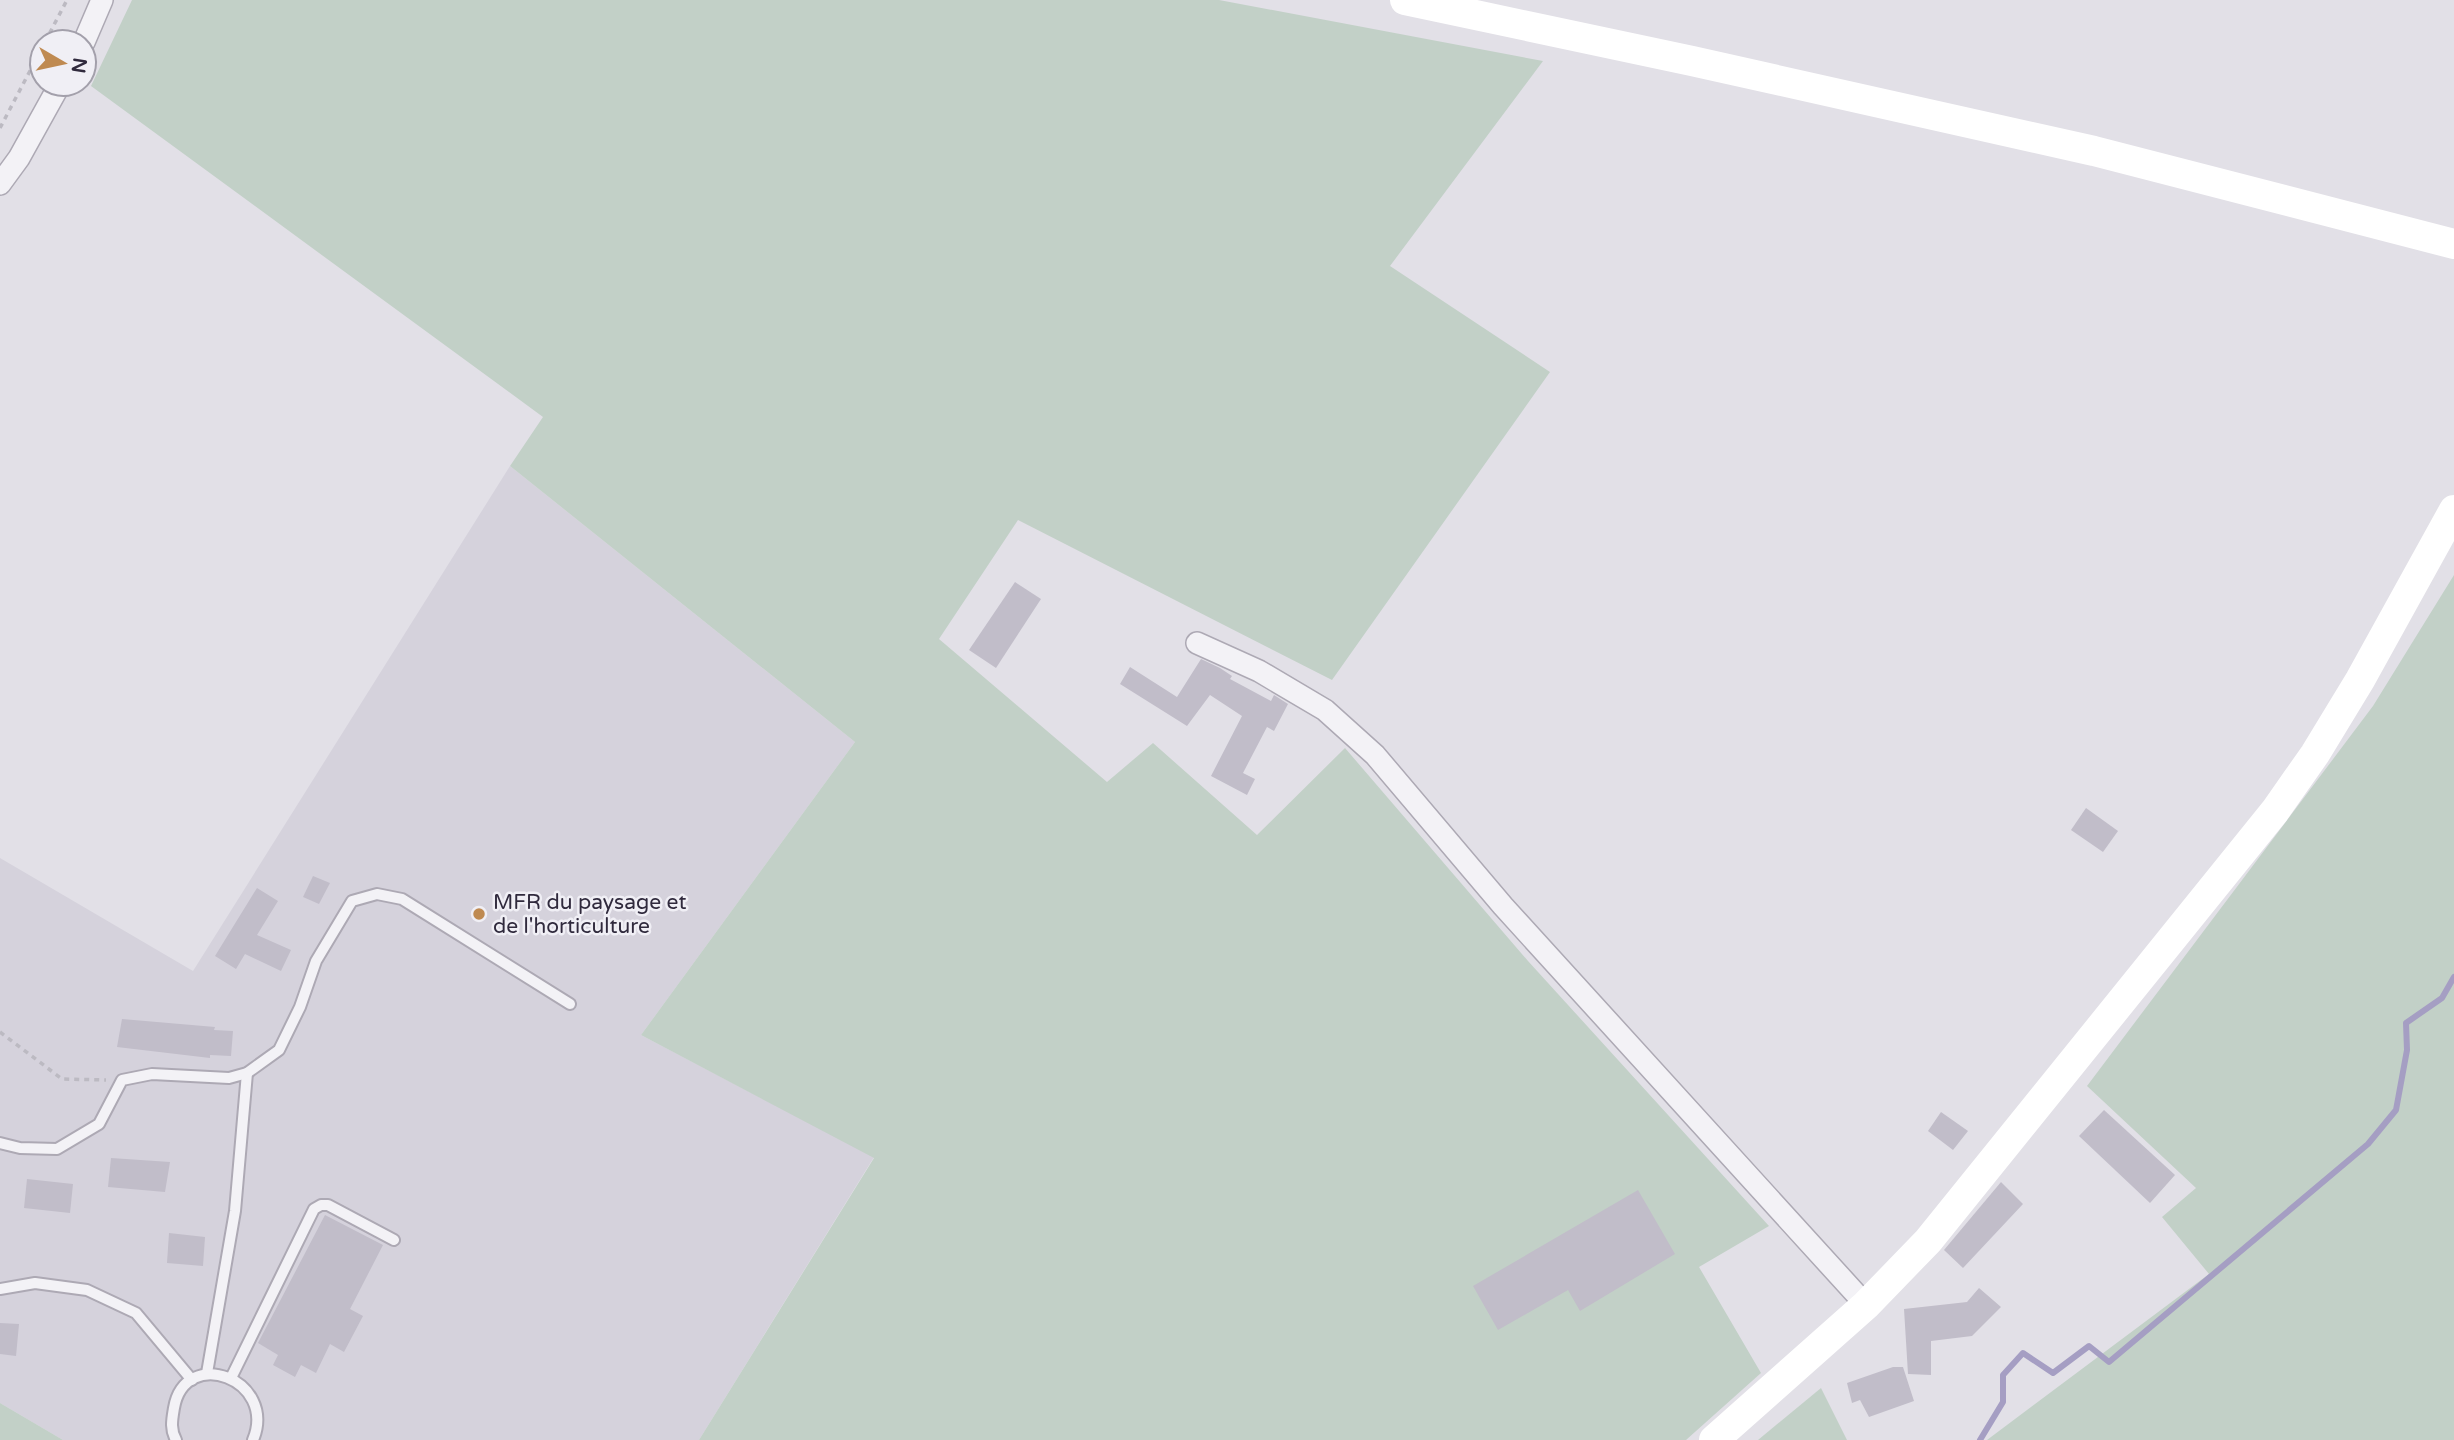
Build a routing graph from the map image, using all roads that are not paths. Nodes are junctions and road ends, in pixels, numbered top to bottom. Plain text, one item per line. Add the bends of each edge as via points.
1 (102, 0) edge
2 (1405, 0) edge
3 (90, 28) edge
4 (53, 98) edge
5 (0, 184) edge
6 (2454, 244) edge
7 (2454, 510) edge
8 (1197, 643) dead end
9 (570, 1004) dead end
10 (247, 1073) junction
11 (0, 1143) edge
12 (394, 1240) dead end
13 (0, 1289) edge
14 (1866, 1306) junction
15 (207, 1373) junction
16 (231, 1378) junction
17 (192, 1380) junction
18 (176, 1440) edge
19 (253, 1440) edge
20 (1714, 1440) edge

1 - 3 street
2 - 6 street via 2081,148
4 - 5 street
7 - 14 street via 2360,680 2275,811 2004,1150
8 - 14 street via 1259,671 1325,710 1375,755 1503,906
9 - 10 lane via 402,898 377,894 352,901 316,961 279,1050
10 - 11 lane via 229,1078 152,1073 122,1080 99,1124 57,1149
10 - 15 lane via 235,1211
12 - 16 lane via 328,1205 314,1209
13 - 17 lane via 35,1283 87,1290 136,1314
14 - 20 street
15 - 16 lane
15 - 17 lane
16 - 19 lane via 253,1401 258,1423
17 - 18 lane via 175,1402 171,1426

